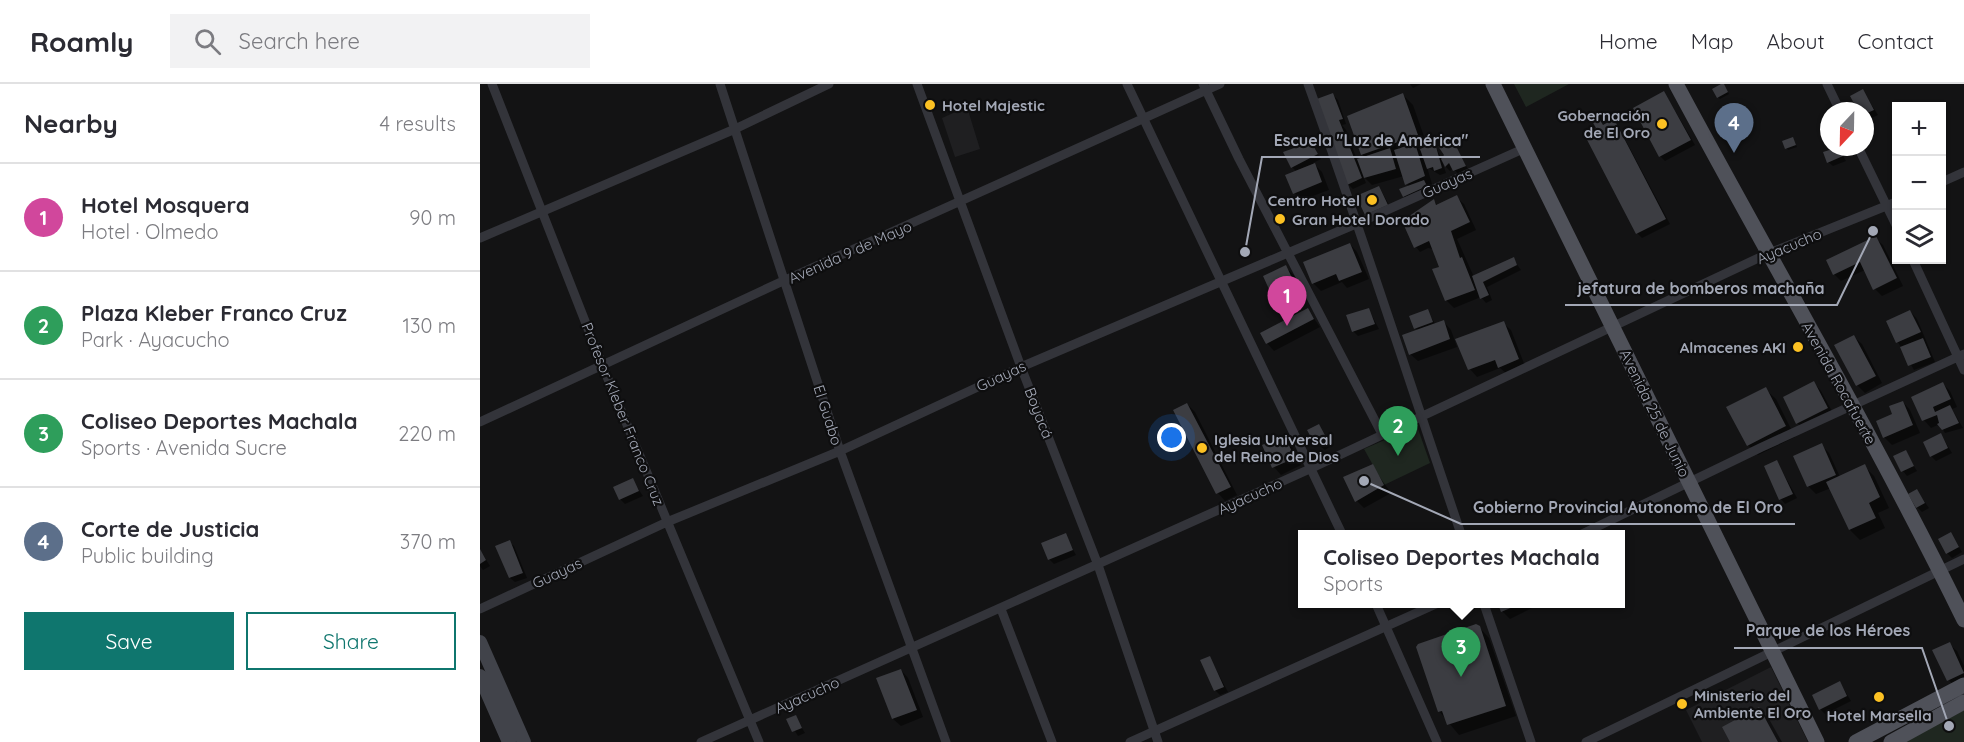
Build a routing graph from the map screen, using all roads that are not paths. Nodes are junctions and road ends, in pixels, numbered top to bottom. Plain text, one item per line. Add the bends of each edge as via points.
1 (492, 84) edge
2 (720, 84) edge
3 (830, 84) edge
4 (917, 84) edge
5 (1127, 84) edge
6 (1220, 84) edge
7 (1308, 84) edge
8 (1493, 84) edge
9 (1676, 84) edge
10 (1827, 84) edge
11 (1205, 87) edge
12 (1836, 102) edge
13 (1144, 118) junction
14 (735, 129) junction
15 (1525, 148) junction
16 (1863, 156) edge
17 (1964, 172) edge
18 (1946, 180) edge
19 (961, 202) junction
20 (1892, 204) edge
21 (541, 212) junction
22 (1359, 223) junction
23 (480, 238) edge
24 (1287, 252) junction
25 (1767, 254) junction
26 (1915, 264) edge
27 (1222, 280) junction
28 (783, 281) junction
29 (1614, 328) junction
30 (1961, 356) edge
31 (603, 367) junction
32 (1021, 367) junction
33 (1964, 370) edge
34 (1852, 406) junction
35 (1421, 417) junction
36 (480, 422) edge
37 (1382, 434) junction
38 (840, 451) junction
39 (1312, 468) junction
40 (1690, 483) junction
41 (667, 522) junction
42 (1340, 530) edge
43 (1460, 530) edge
44 (1590, 530) edge
45 (1964, 559) edge
46 (1098, 565) junction
47 (1940, 572) junction
48 (1378, 608) edge
49 (1426, 608) edge
50 (1487, 608) edge
51 (480, 609) edge
52 (1001, 609) junction
53 (1964, 620) edge
54 (1387, 627) junction
55 (480, 642) edge
56 (910, 649) junction
57 (1774, 651) junction
58 (480, 676) edge
59 (1964, 685) edge
60 (1964, 702) edge
61 (750, 719) junction
62 (1154, 731) junction
63 (509, 742) edge
64 (524, 742) edge
65 (701, 742) edge
66 (759, 742) edge
67 (946, 742) edge
68 (1052, 742) edge
69 (1130, 742) edge
70 (1158, 742) edge
71 (1437, 742) edge
72 (1531, 742) edge
73 (1586, 742) edge
74 (1817, 742) edge
75 (1856, 742) edge
76 (1891, 742) edge

1 - 21 street, Profesor Kleber Franco Cruz
2 - 14 street, El Guabo
3 - 14 street
4 - 19 street, Boyacá
5 - 13 street
6 - 11 street, Avenida 9 de Mayo
7 - 22 street
8 - 15 main road, Avenida 25 de Junio
9 - 25 main road, Avenida Rocafuerte
10 - 12 street
11 - 13 street, Avenida 9 de Mayo
11 - 24 street
13 - 19 street, Avenida 9 de Mayo
13 - 27 street
14 - 21 street
14 - 28 street, El Guabo
15 - 22 street, Guayas
15 - 29 main road, Avenida 25 de Junio
16 - 20 street
17 - 18 street
19 - 28 street, Avenida 9 de Mayo
19 - 32 street, Boyacá
20 - 25 street, Ayacucho
21 - 23 street
21 - 31 street, Profesor Kleber Franco Cruz
22 - 24 street, Guayas
22 - 35 street
24 - 27 street, Guayas
24 - 37 street
25 - 29 street, Ayacucho
25 - 34 main road, Avenida Rocafuerte
26 - 30 street
27 - 32 street, Guayas
27 - 39 street
28 - 31 street, Avenida 9 de Mayo
28 - 38 street, El Guabo
29 - 35 street, Ayacucho
29 - 40 main road, Avenida 25 de Junio
30 - 33 street
30 - 34 street
31 - 36 street, Avenida 9 de Mayo
31 - 41 street, Profesor Kleber Franco Cruz
32 - 38 street, Guayas
32 - 46 street, Boyacá
34 - 40 street
34 - 47 main road, Avenida Rocafuerte
35 - 37 street, Ayacucho
35 - 43 street
37 - 39 street, Ayacucho
38 - 41 street, Guayas
38 - 56 street, El Guabo
39 - 42 street
39 - 46 street, Ayacucho
40 - 44 street
40 - 57 main road, Avenida 25 de Junio
41 - 51 street, Guayas
41 - 61 street, Profesor Kleber Franco Cruz
45 - 47 street
46 - 52 street, Ayacucho
46 - 62 street, Boyacá
47 - 53 main road, Avenida Rocafuerte
47 - 57 street
48 - 54 street
49 - 54 street
50 - 72 street
52 - 56 street, Ayacucho
52 - 68 street
54 - 62 street
54 - 71 street
55 - 64 street
56 - 61 street, Ayacucho
56 - 67 street, El Guabo
57 - 73 street
57 - 74 main road, Avenida 25 de Junio
58 - 63 street
59 - 75 main road
60 - 76 main road
61 - 65 street, Ayacucho
61 - 66 street, Profesor Kleber Franco Cruz
62 - 69 street
62 - 70 street, Boyacá

